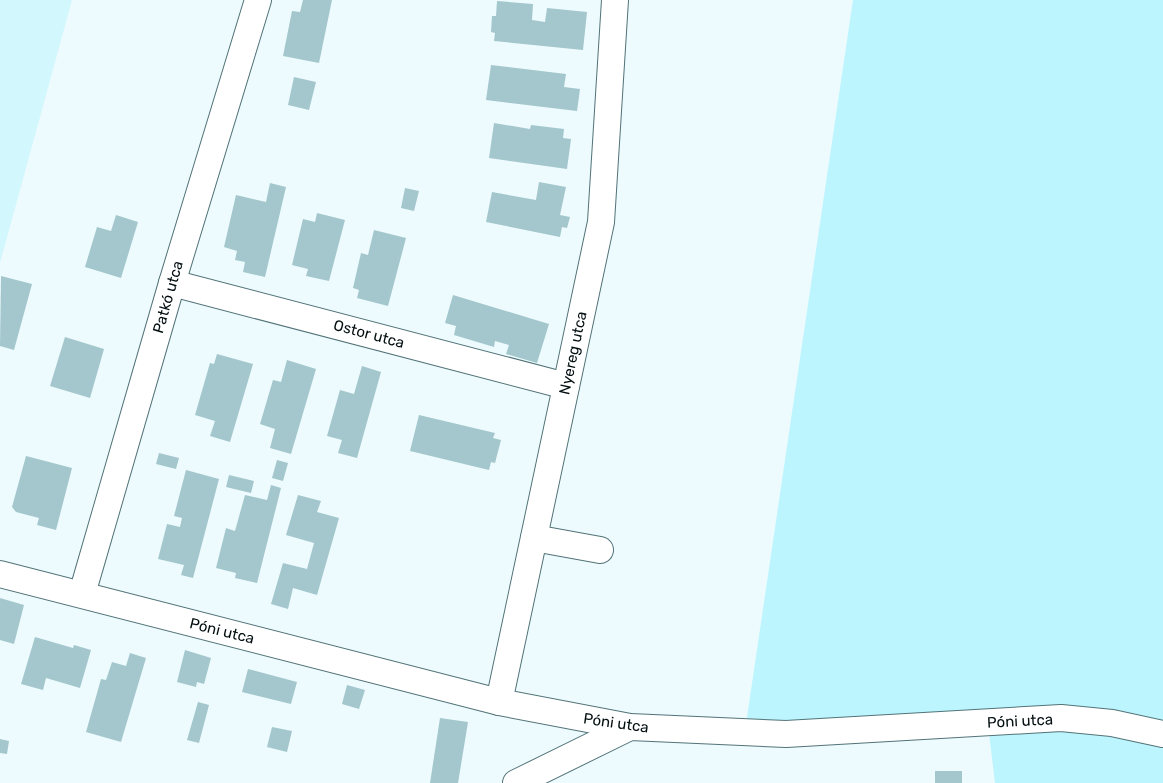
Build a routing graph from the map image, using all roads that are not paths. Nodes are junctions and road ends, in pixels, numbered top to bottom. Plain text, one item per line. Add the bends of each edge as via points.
1 (258, 0) edge
2 (615, 0) edge
3 (172, 283) junction
4 (566, 386) junction
5 (534, 538) junction
6 (600, 550) dead end
7 (0, 574) edge
8 (82, 594) junction
9 (499, 702) junction
10 (630, 727) junction
11 (1163, 734) edge
12 (516, 783) edge

1 - 3 street, Patkó utca
2 - 4 street, Nyereg utca via 601,222
3 - 4 street, Ostor utca
3 - 8 street, Patkó utca
4 - 5 street, Nyereg utca
5 - 6 street
5 - 9 street, Nyereg utca
7 - 8 street, Póni utca
8 - 9 street, Póni utca
9 - 10 street, Póni utca
10 - 11 street, Póni utca via 786,734 1061,718 1112,723
10 - 12 street

